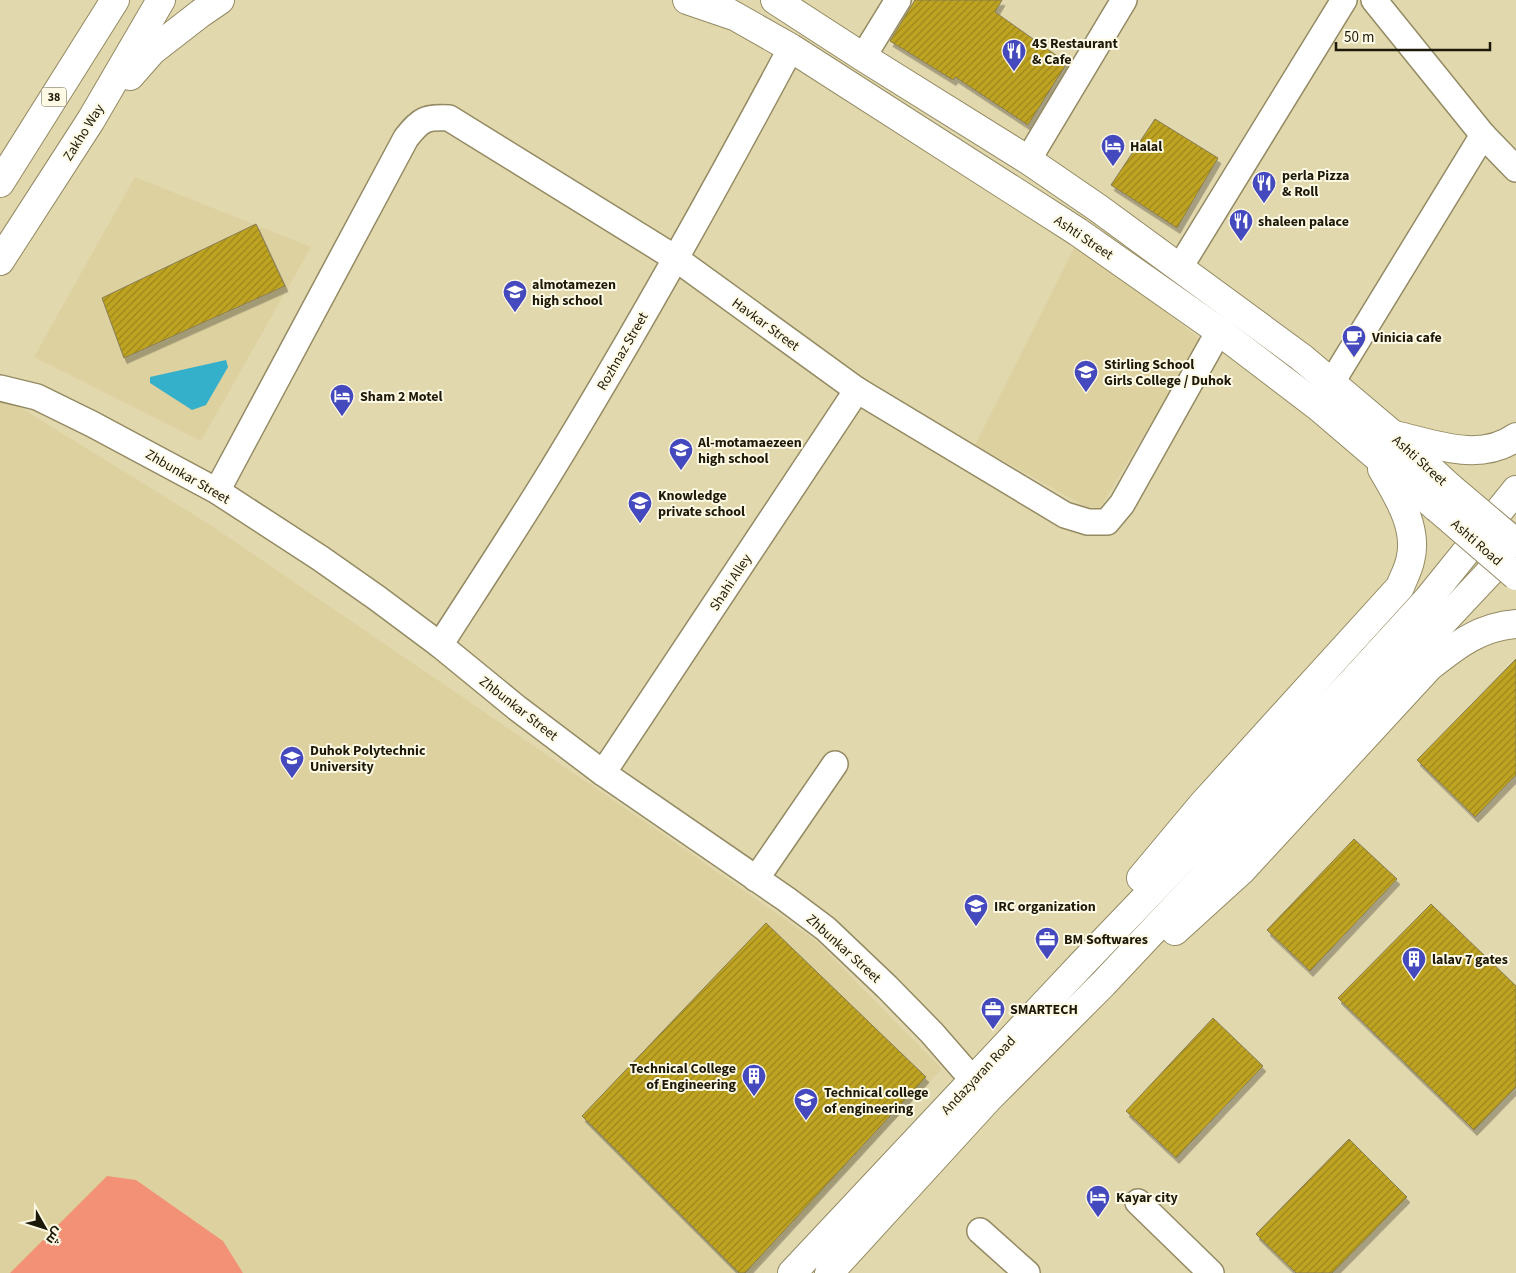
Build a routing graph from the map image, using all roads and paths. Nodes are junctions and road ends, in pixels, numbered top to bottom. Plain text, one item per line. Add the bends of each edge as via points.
1 (161, 0) edge
2 (220, 0) edge
3 (687, 0) edge
4 (707, 0) edge
5 (775, 0) edge
6 (898, 0) edge
7 (1124, 0) edge
8 (1344, 0) edge
9 (1374, 0) edge
10 (112, 4) edge
11 (730, 15) junction
12 (791, 48) junction
13 (863, 57) junction
14 (91, 120) junction
15 (1483, 134) junction
16 (1028, 160) junction
17 (1516, 169) edge
18 (0, 183) edge
19 (675, 258) junction
20 (0, 261) edge
21 (1180, 267) junction
22 (1219, 331) junction
23 (1332, 382) junction
24 (0, 388) edge
25 (857, 390) junction
26 (1392, 434) junction
27 (1516, 437) edge
28 (1372, 453) junction
29 (1516, 490) edge
30 (217, 491) junction
31 (1445, 498) junction
32 (1516, 542) edge
33 (1516, 576) edge
34 (1516, 624) edge
35 (440, 645) junction
36 (835, 764) dead end
37 (603, 773) junction
38 (756, 879) junction
39 (1082, 964) junction
40 (1103, 984) junction
41 (981, 1090) junction
42 (1138, 1202) dead end
43 (980, 1231) dead end
44 (792, 1273) edge
45 (829, 1273) edge
46 (1027, 1273) edge
47 (1211, 1273) edge

1 - 14 main road, Zakho Way
2 - 14 main road via 152,51
3 - 11 main road
4 - 11 main road, Ashti Street
5 - 13 main road, Ashti Street
6 - 13 street
7 - 16 street
8 - 21 street
9 - 15 street
10 - 18 main road, 38
11 - 12 main road, Ashti Street
12 - 19 street, Rozhnaz Street
12 - 22 main road, Ashti Street via 1070,227
13 - 16 main road, Ashti Street
14 - 20 main road, Zakho Way
15 - 17 street
15 - 23 street
16 - 21 main road, Ashti Street
19 - 25 street, Havkar Street
19 - 30 street, Havkar Street via 449,118 431,118 417,124 406,138
19 - 35 street, Rozhnaz Street via 548,478
21 - 23 main road, Ashti Street
22 - 25 street, Havkar Street via 1122,504 1107,522 1088,522 1066,515
22 - 28 main road, Ashti Street via 1320,408
23 - 26 main road, Ashti Street
24 - 30 street, Zhbunkar Street via 37,397
25 - 37 street, Shahi Alley
26 - 27 main road via 1475,452 1495,448
26 - 31 main road, Ashti Street
28 - 31 main road, Ashti Street
28 - 39 main road via 1400,498 1412,535 1410,560 1400,588 1202,806 1132,889
29 - 39 main road via 1422,606
30 - 35 street, Zhbunkar Street via 320,558
31 - 32 main road, Ashti Road, bridge
31 - 33 main road, Ashti Road, bridge
32 - 40 main road
34 - 40 main road via 1475,634 1429,667 1240,871 1176,930
35 - 37 street, Zhbunkar Street
36 - 38 street
37 - 38 street, Zhbunkar Street
38 - 41 street, Zhbunkar Street via 826,929 894,993
39 - 41 main road, Andazyaran Road
40 - 41 main road, Andazyaran Road
41 - 44 main road, Andazyaran Road
41 - 45 main road, Andazyaran Road
42 - 47 street
43 - 46 street

